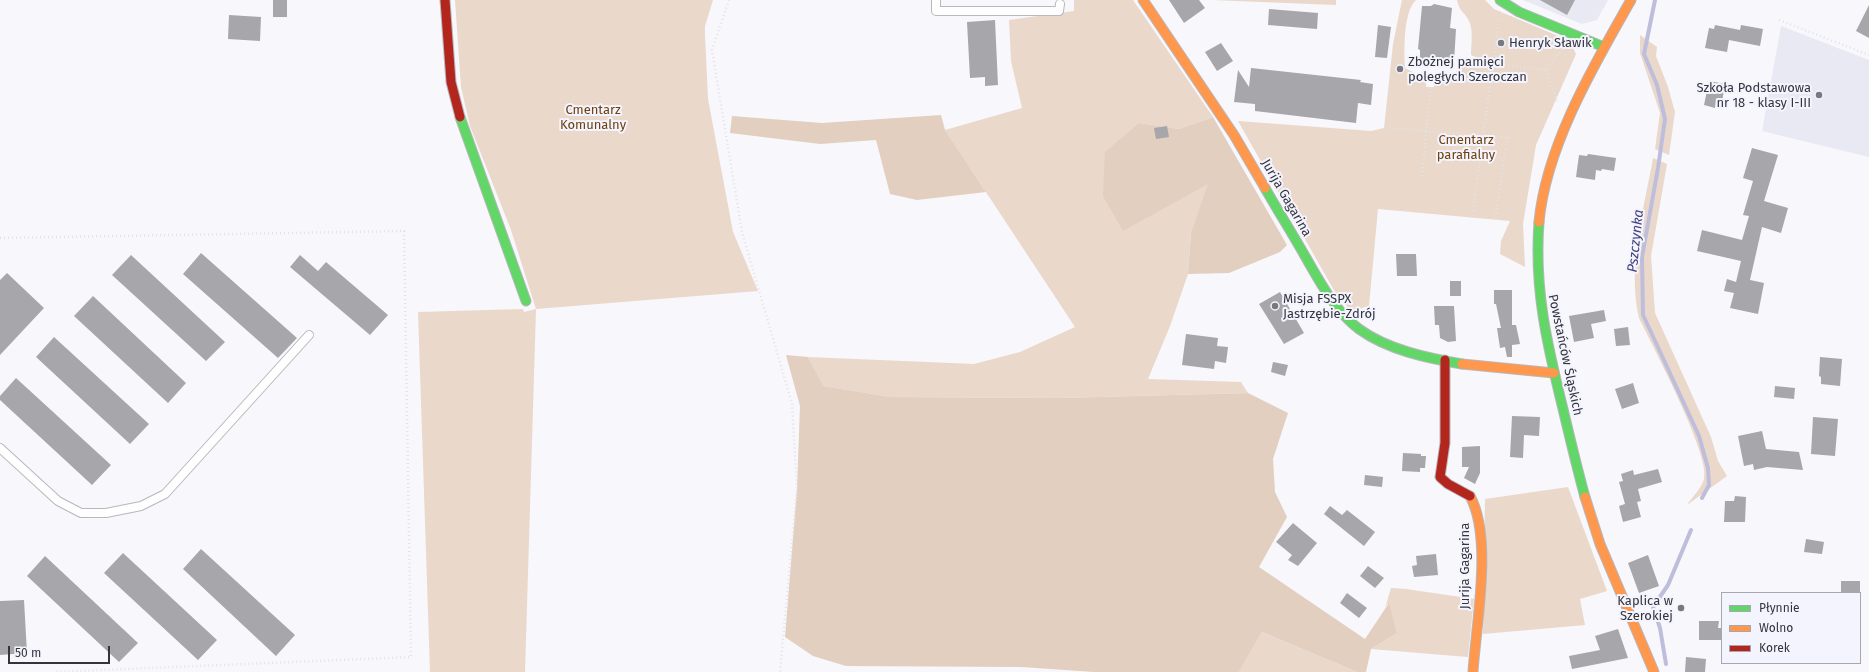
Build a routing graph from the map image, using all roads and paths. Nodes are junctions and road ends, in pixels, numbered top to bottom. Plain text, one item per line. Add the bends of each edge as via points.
1 (446, 0) edge
2 (729, 0) edge
3 (936, 0) edge
4 (1143, 0) edge
5 (1500, 0) edge
6 (1631, 0) edge
7 (1060, 4) dead end
8 (1500, 15) dead end
9 (1779, 20) dead end
10 (1566, 44) dead end
11 (1604, 47) junction
12 (1869, 55) edge
13 (1492, 64) junction
14 (1546, 70) junction
15 (1431, 87) dead end
16 (1559, 107) dead end
17 (1389, 128) dead end
18 (1427, 131) junction
19 (1483, 135) junction
20 (1507, 137) junction
21 (1513, 138) dead end
22 (1422, 176) dead end
23 (1473, 211) dead end
24 (1496, 213) dead end
25 (0, 238) edge
26 (526, 300) dead end
27 (309, 335) dead end
28 (1445, 360) junction
29 (1554, 373) junction
30 (0, 448) edge
31 (55, 672) edge
32 (780, 672) edge
33 (1473, 672) edge
34 (1654, 672) edge

1 - 26 street via 451,82 464,131
2 - 32 path via 712,50 742,232 792,404 797,488
3 - 7 lane via 936,11 1059,11
4 - 28 street, Jurija Gagarina via 1234,135 1322,286 1339,309 1364,332 1377,340 1412,353
5 - 11 street via 1519,12
6 - 11 street, Powstańców Śląskich
8 - 13 path
9 - 12 path
10 - 14 path
11 - 29 street, Powstańców Śląskich via 1566,126 1546,189 1540,221 1537,252 1539,293
13 - 14 path
13 - 19 path
14 - 16 path
15 - 18 path
17 - 18 path
18 - 19 path
18 - 22 path
19 - 20 path
19 - 23 path
20 - 21 path
20 - 24 path
25 - 31 path via 404,231 411,657
27 - 30 lane via 165,494 141,506 81,513 58,501
28 - 29 street, Jurija Gagarina via 1511,370
28 - 33 street, Jurija Gagarina via 1445,443 1440,477 1450,487 1470,497 1478,513 1480,527 1480,600
29 - 34 street, Powstańców Śląskich via 1599,541

